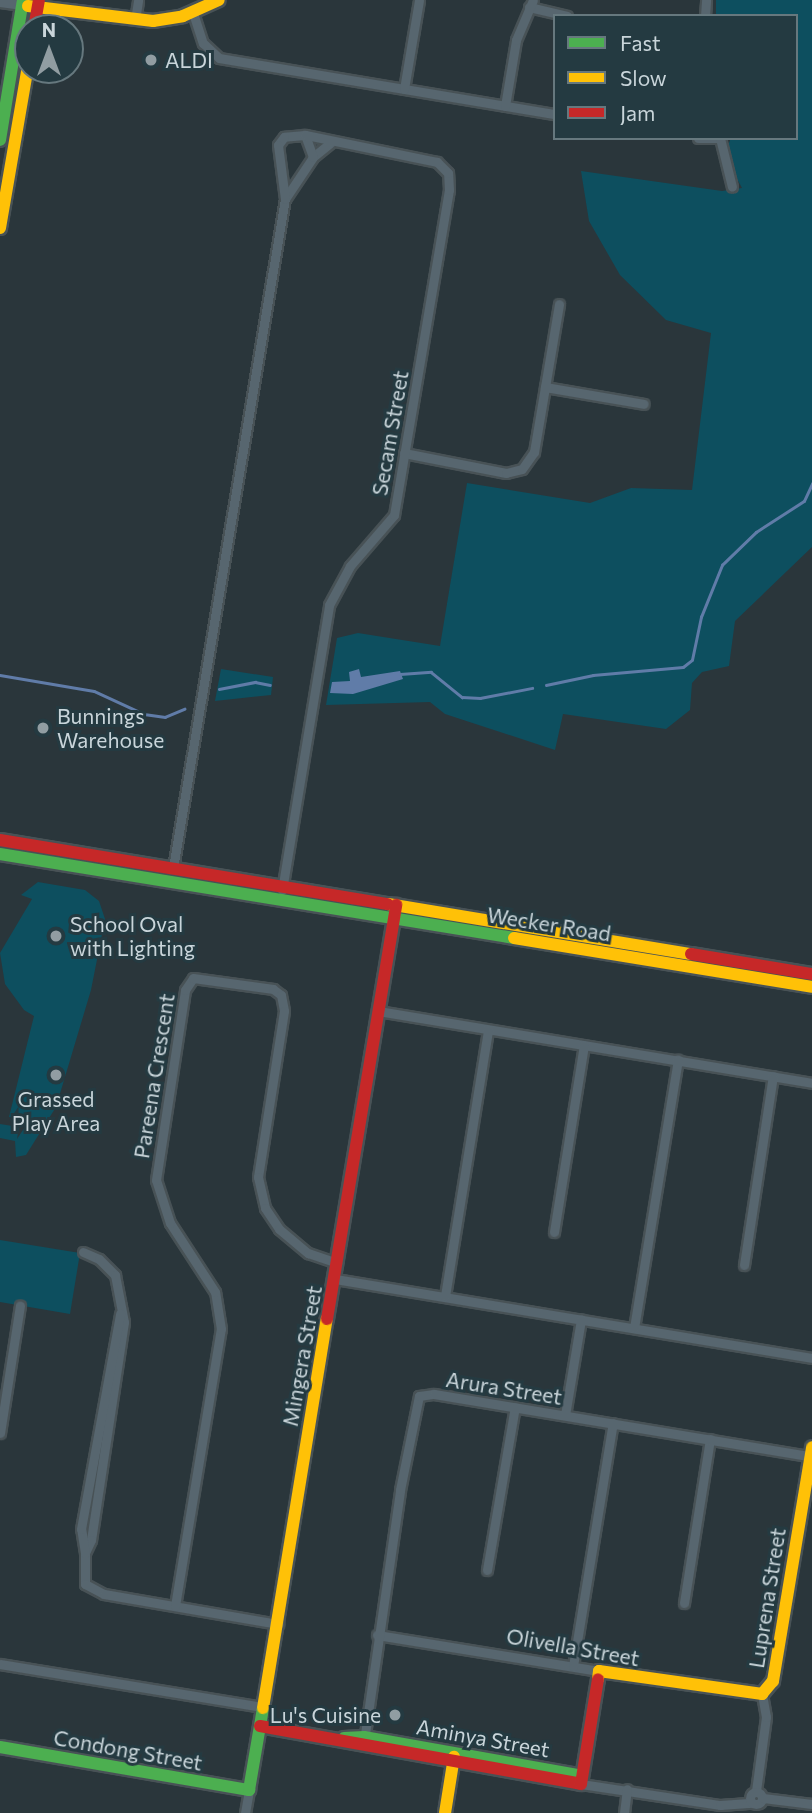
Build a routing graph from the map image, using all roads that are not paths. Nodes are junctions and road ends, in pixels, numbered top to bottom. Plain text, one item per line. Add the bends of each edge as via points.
1 (138, 0) edge
2 (219, 0) edge
3 (419, 0) edge
4 (0, 2) edge
5 (22, 3) edge
6 (38, 3) edge
7 (531, 3) edge
8 (193, 13) junction
9 (561, 14) edge
10 (135, 20) junction
11 (25, 84) edge
12 (404, 89) junction
13 (505, 106) junction
14 (553, 114) edge
15 (305, 135) junction
16 (0, 139) edge
17 (720, 140) edge
18 (330, 142) junction
19 (313, 157) junction
20 (732, 187) dead end
21 (285, 199) junction
22 (0, 228) edge
23 (559, 304) dead end
24 (545, 387) junction
25 (643, 404) dead end
26 (404, 453) junction
27 (0, 840) edge
28 (0, 854) edge
29 (173, 868) junction
30 (282, 892) junction
31 (396, 911) junction
32 (695, 961) junction
33 (812, 974) edge
34 (812, 987) edge
35 (379, 1011) junction
36 (488, 1030) junction
37 (584, 1045) junction
38 (678, 1060) junction
39 (773, 1076) junction
40 (812, 1083) edge
41 (554, 1232) dead end
42 (83, 1252) dead end
43 (338, 1263) junction
44 (744, 1265) dead end
45 (335, 1279) junction
46 (445, 1296) junction
47 (20, 1306) dead end
48 (581, 1319) junction
49 (635, 1328) junction
50 (812, 1358) edge
51 (515, 1407) junction
52 (565, 1415) junction
53 (613, 1423) junction
54 (0, 1433) edge
55 (710, 1439) junction
56 (811, 1452) edge
57 (487, 1570) dead end
58 (684, 1603) dead end
59 (175, 1606) junction
60 (278, 1624) junction
61 (377, 1635) junction
62 (0, 1664) edge
63 (573, 1666) junction
64 (599, 1671) junction
65 (762, 1694) junction
66 (263, 1707) junction
67 (260, 1726) junction
68 (364, 1742) junction
69 (0, 1747) edge
70 (454, 1758) junction
71 (581, 1780) junction
72 (249, 1790) junction
73 (627, 1790) junction
74 (760, 1795) junction
75 (812, 1804) edge
76 (245, 1813) edge
77 (445, 1813) edge
78 (624, 1813) edge

1 - 10 street
2 - 8 street
3 - 12 street
4 - 5 street
5 - 6 street
5 - 16 street
6 - 10 street
7 - 9 street
7 - 13 street via 516,40
8 - 10 street
8 - 12 street via 203,43 219,58
11 - 22 street
12 - 13 street
13 - 14 street
15 - 18 street
15 - 19 street
15 - 21 street via 284,137 278,145
17 - 20 street
18 - 19 street
18 - 26 street, Secam Street via 437,162 449,173
19 - 21 street
21 - 29 street
23 - 24 street
24 - 25 street
24 - 26 street via 534,452 522,469 506,473
26 - 30 street, Secam Street via 394,515 350,565 329,605
27 - 29 street, Wecker Road
28 - 30 street, Wecker Road
29 - 30 street, Wecker Road
30 - 31 street, Wecker Road
31 - 32 street, Wecker Road
31 - 35 street, Mingera Street
32 - 33 street, Wecker Road
32 - 34 street, Wecker Road
35 - 36 street
35 - 43 street, Mingera Street
36 - 37 street
36 - 46 street
37 - 38 street
37 - 41 street
38 - 39 street
38 - 49 street
39 - 40 street
39 - 44 street
42 - 59 street via 99,1259 115,1275 120,1314 81,1529 85,1584 92,1591
43 - 45 street, Mingera Street
43 - 59 street, Pareena Crescent via 308,1253 279,1229 265,1208 258,1177 284,1011 281,995 273,989 193,978 185,990 156,1180 170,1223 215,1292 221,1329
45 - 46 street
45 - 60 street, Mingera Street
46 - 48 street
47 - 54 street
48 - 49 street
48 - 52 street
49 - 50 street
51 - 52 street, Arura Street
51 - 57 street
51 - 61 street, Arura Street via 428,1393 417,1399
52 - 53 street, Arura Street
53 - 55 street, Arura Street
53 - 63 street
55 - 56 street, Arura Street
55 - 58 street
56 - 65 street, Luprena Street via 773,1681
59 - 60 street
60 - 66 street, Mingera Street
61 - 63 street, Olivella Street
61 - 68 street, Arura Street
62 - 66 street
63 - 64 street, Olivella Street
64 - 65 street, Olivella Street
64 - 71 street
65 - 74 street, Luprena Street via 766,1717
66 - 67 street, Mingera Street
67 - 68 street, Aminya Street
67 - 72 street, Mingera Street
68 - 70 street, Aminya Street
69 - 72 street, Condong Street
70 - 71 street, Aminya Street
70 - 77 street
71 - 73 street, Aminya Street
72 - 76 street, Mingera Street
73 - 74 street, Aminya Street via 720,1805 758,1804
73 - 78 street
74 - 75 street

